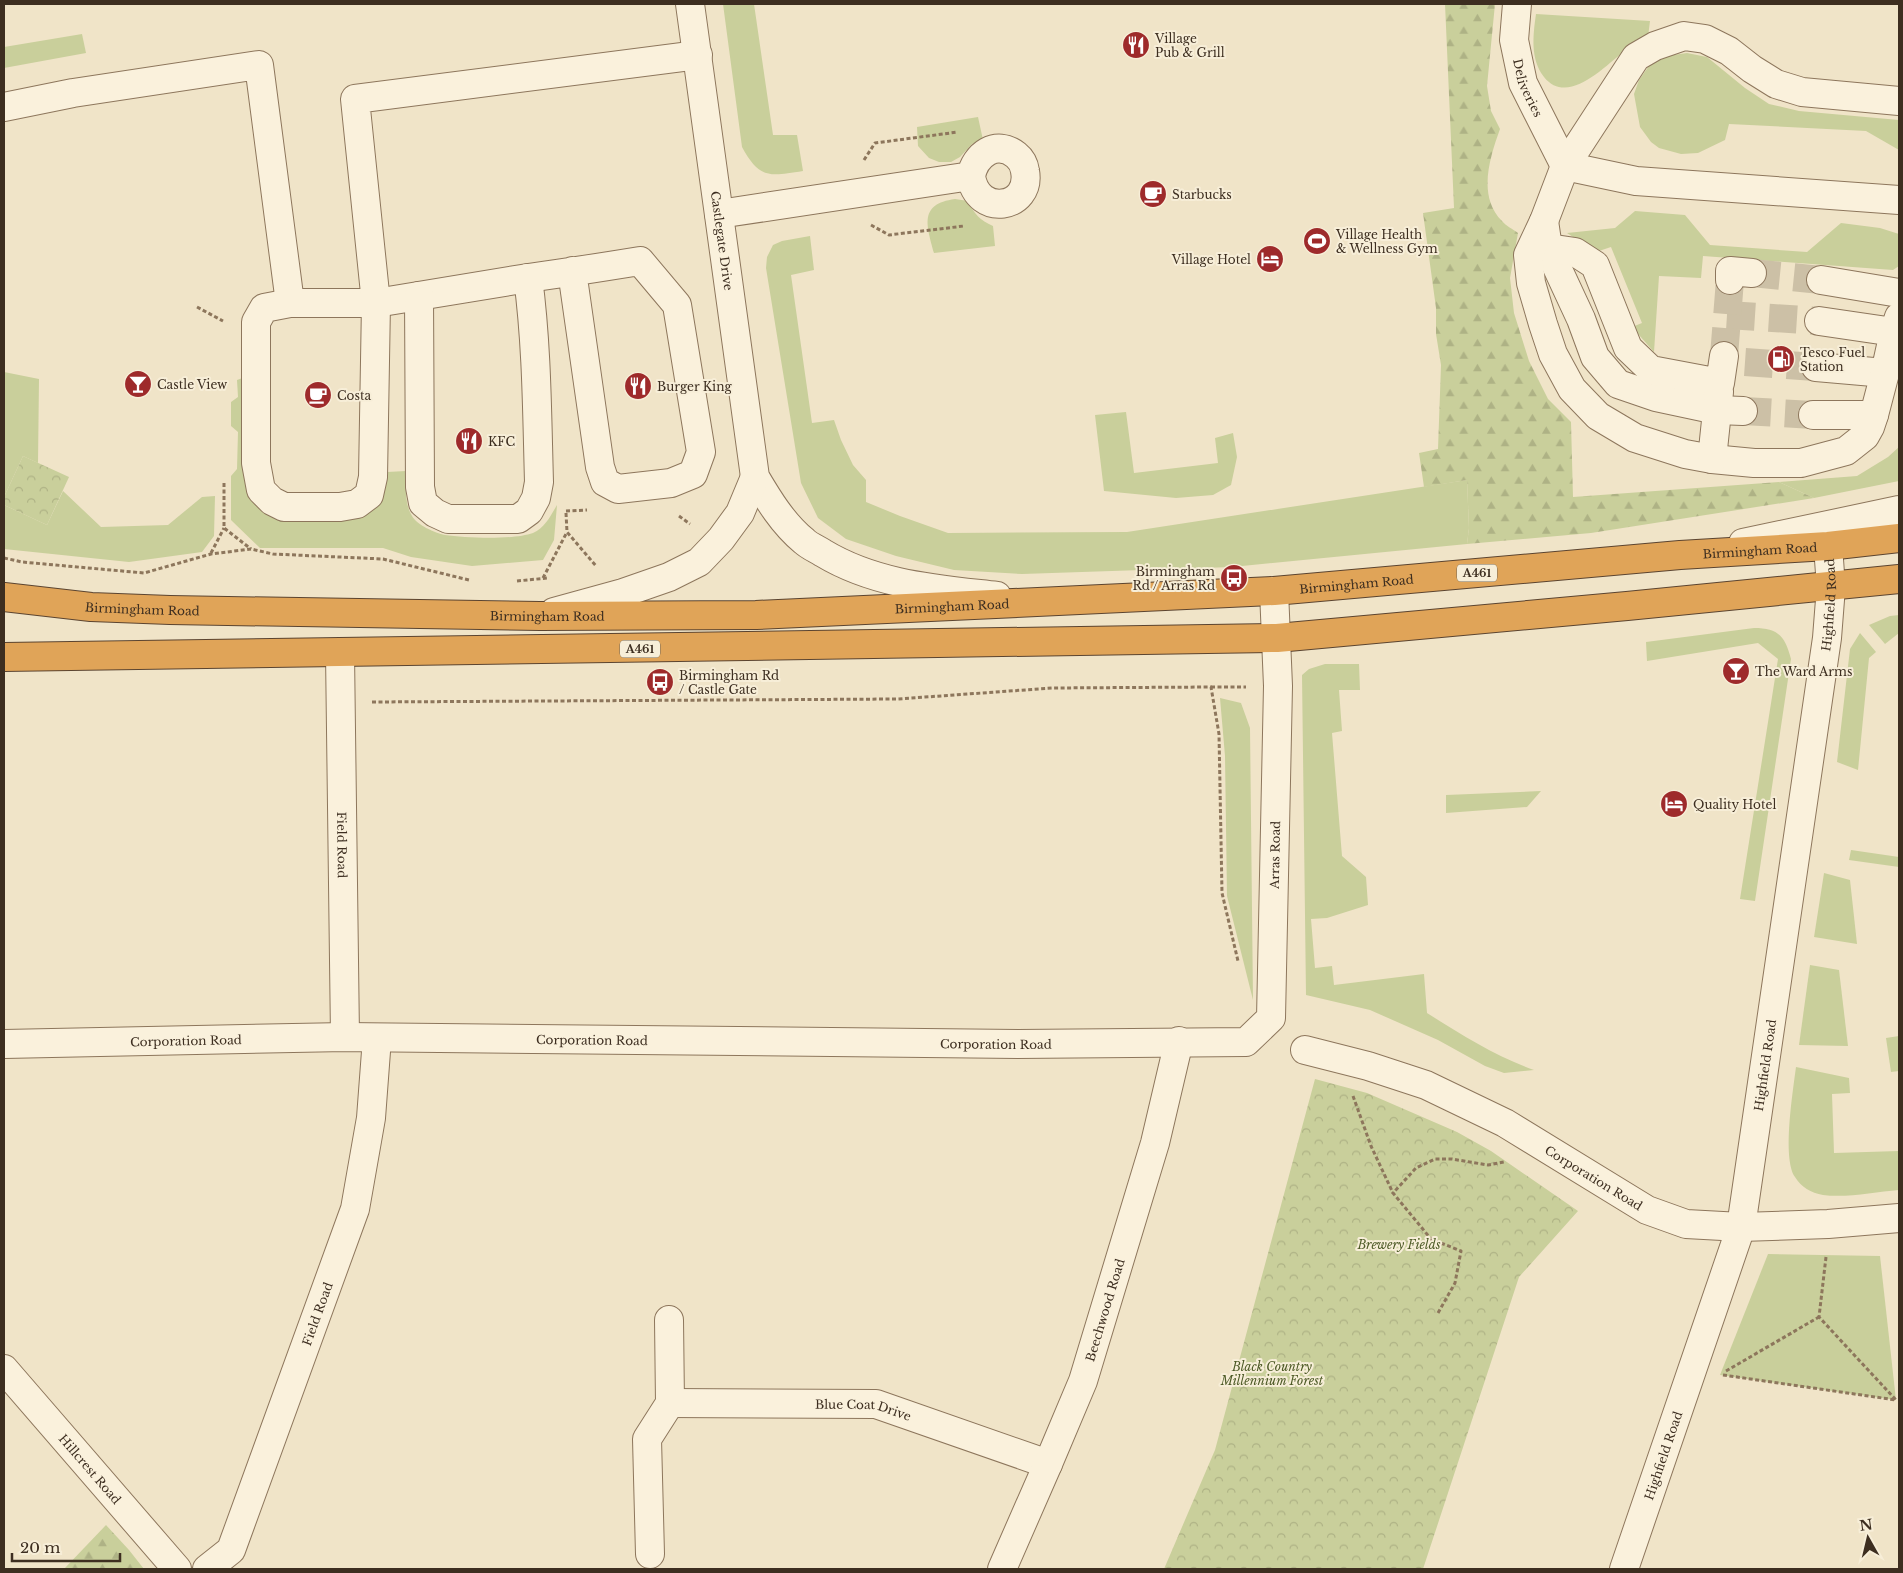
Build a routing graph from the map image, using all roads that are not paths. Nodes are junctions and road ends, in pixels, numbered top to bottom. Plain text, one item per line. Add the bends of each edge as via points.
1 (690, 4) edge
2 (1517, 4) edge
3 (698, 55) junction
4 (1899, 101) edge
5 (4, 107) edge
6 (1565, 166) junction
7 (971, 176) dead end
8 (1899, 200) edge
9 (719, 214) junction
10 (1544, 221) junction
11 (1548, 248) junction
12 (572, 272) junction
13 (528, 278) junction
14 (1821, 280) tunnel mouth
15 (1899, 294) edge
16 (419, 296) junction
17 (290, 302) junction
18 (376, 303) junction
19 (1819, 321) tunnel mouth
20 (1896, 324) edge
21 (1816, 367) tunnel mouth
22 (1885, 373) junction
23 (1730, 410) junction
24 (1813, 415) tunnel mouth
25 (1874, 415) junction
26 (1712, 459) junction
27 (755, 477) junction
28 (1899, 510) edge
29 (1899, 538) edge
30 (1828, 546) junction
31 (1680, 555) junction
32 (1899, 579) edge
33 (1831, 587) junction
34 (1274, 591) junction
35 (4, 597) edge
36 (1045, 602) junction
37 (540, 616) junction
38 (1276, 638) junction
39 (340, 653) junction
40 (4, 658) edge
41 (345, 1037) junction
42 (377, 1038) junction
43 (1179, 1041) junction
44 (4, 1044) edge
45 (1305, 1050) dead end
46 (1899, 1218) edge
47 (1742, 1227) junction
48 (668, 1320) dead end
49 (4, 1369) edge
50 (670, 1403) junction
51 (1048, 1464) junction
52 (650, 1554) dead end
53 (177, 1569) edge
54 (207, 1569) edge
55 (1002, 1569) edge
56 (1624, 1569) edge

1 - 3 street, Castlegate Drive
2 - 6 street, Deliveries via 1514,40 1523,82
3 - 9 street, Castlegate Drive
3 - 18 street via 354,99
4 - 6 street via 1802,92 1776,84 1729,50 1705,39 1684,36 1636,57
5 - 17 street via 260,66
6 - 8 street via 1636,181
6 - 10 street
7 - 9 street
9 - 27 street, Castlegate Drive
10 - 11 street
10 - 26 street via 1528,255 1531,283 1553,354 1572,389 1598,416 1635,438
11 - 23 street via 1595,357 1618,384 1656,397
11 - 23 street via 1575,252 1594,265 1628,348 1651,370 1728,365
12 - 12 street via 640,261 676,305 700,452 692,474 671,483 618,489 605,482 600,467
12 - 13 street
13 - 16 street
13 - 16 street via 539,482 529,511 518,519 448,519 423,503 420,487
14 - 15 street
16 - 18 street
17 - 18 street
17 - 18 street via 264,308 256,322 257,470 261,490 284,507 340,507 357,504 369,495 373,477
19 - 20 street
20 - 22 street
21 - 22 street
22 - 25 street
23 - 26 street
24 - 25 street
25 - 26 street via 1865,436 1846,452 1833,456 1801,463
27 - 36 street, Castlegate Drive via 773,506 804,541 840,564 904,584
27 - 37 street via 740,513 699,562 632,590
28 - 31 street
29 - 30 highway, Birmingham Road / A461
30 - 31 highway, Birmingham Road / A461
30 - 33 street, Highfield Road
31 - 34 highway, Birmingham Road / A461
32 - 33 highway, A461
33 - 38 highway, A461
33 - 47 street, Highfield Road via 1827,638
34 - 36 highway, Birmingham Road / A461
34 - 38 street, Arras Road
35 - 37 highway, Birmingham Road / A461 via 110,608
36 - 37 highway, Birmingham Road / A461 via 756,615
38 - 39 highway, A461
38 - 43 street, Arras Road via 1278,686 1271,1018 1246,1042
39 - 40 highway, A461
39 - 41 street, Field Road
41 - 42 street, Corporation Road
41 - 44 street, Corporation Road
42 - 43 street, Corporation Road via 1018,1044
42 - 54 street, Field Road via 371,1118 355,1209 231,1550
43 - 51 street, Beechwood Road via 1155,1143 1083,1380
45 - 47 street, Corporation Road via 1426,1085 1505,1124 1647,1210 1686,1224
46 - 47 street, Corporation Road
47 - 56 street, Highfield Road
48 - 50 street
49 - 53 street, Hillcrest Road
50 - 51 street, Blue Coat Drive via 876,1404
50 - 52 street via 647,1439
51 - 55 street, Beechwood Road

